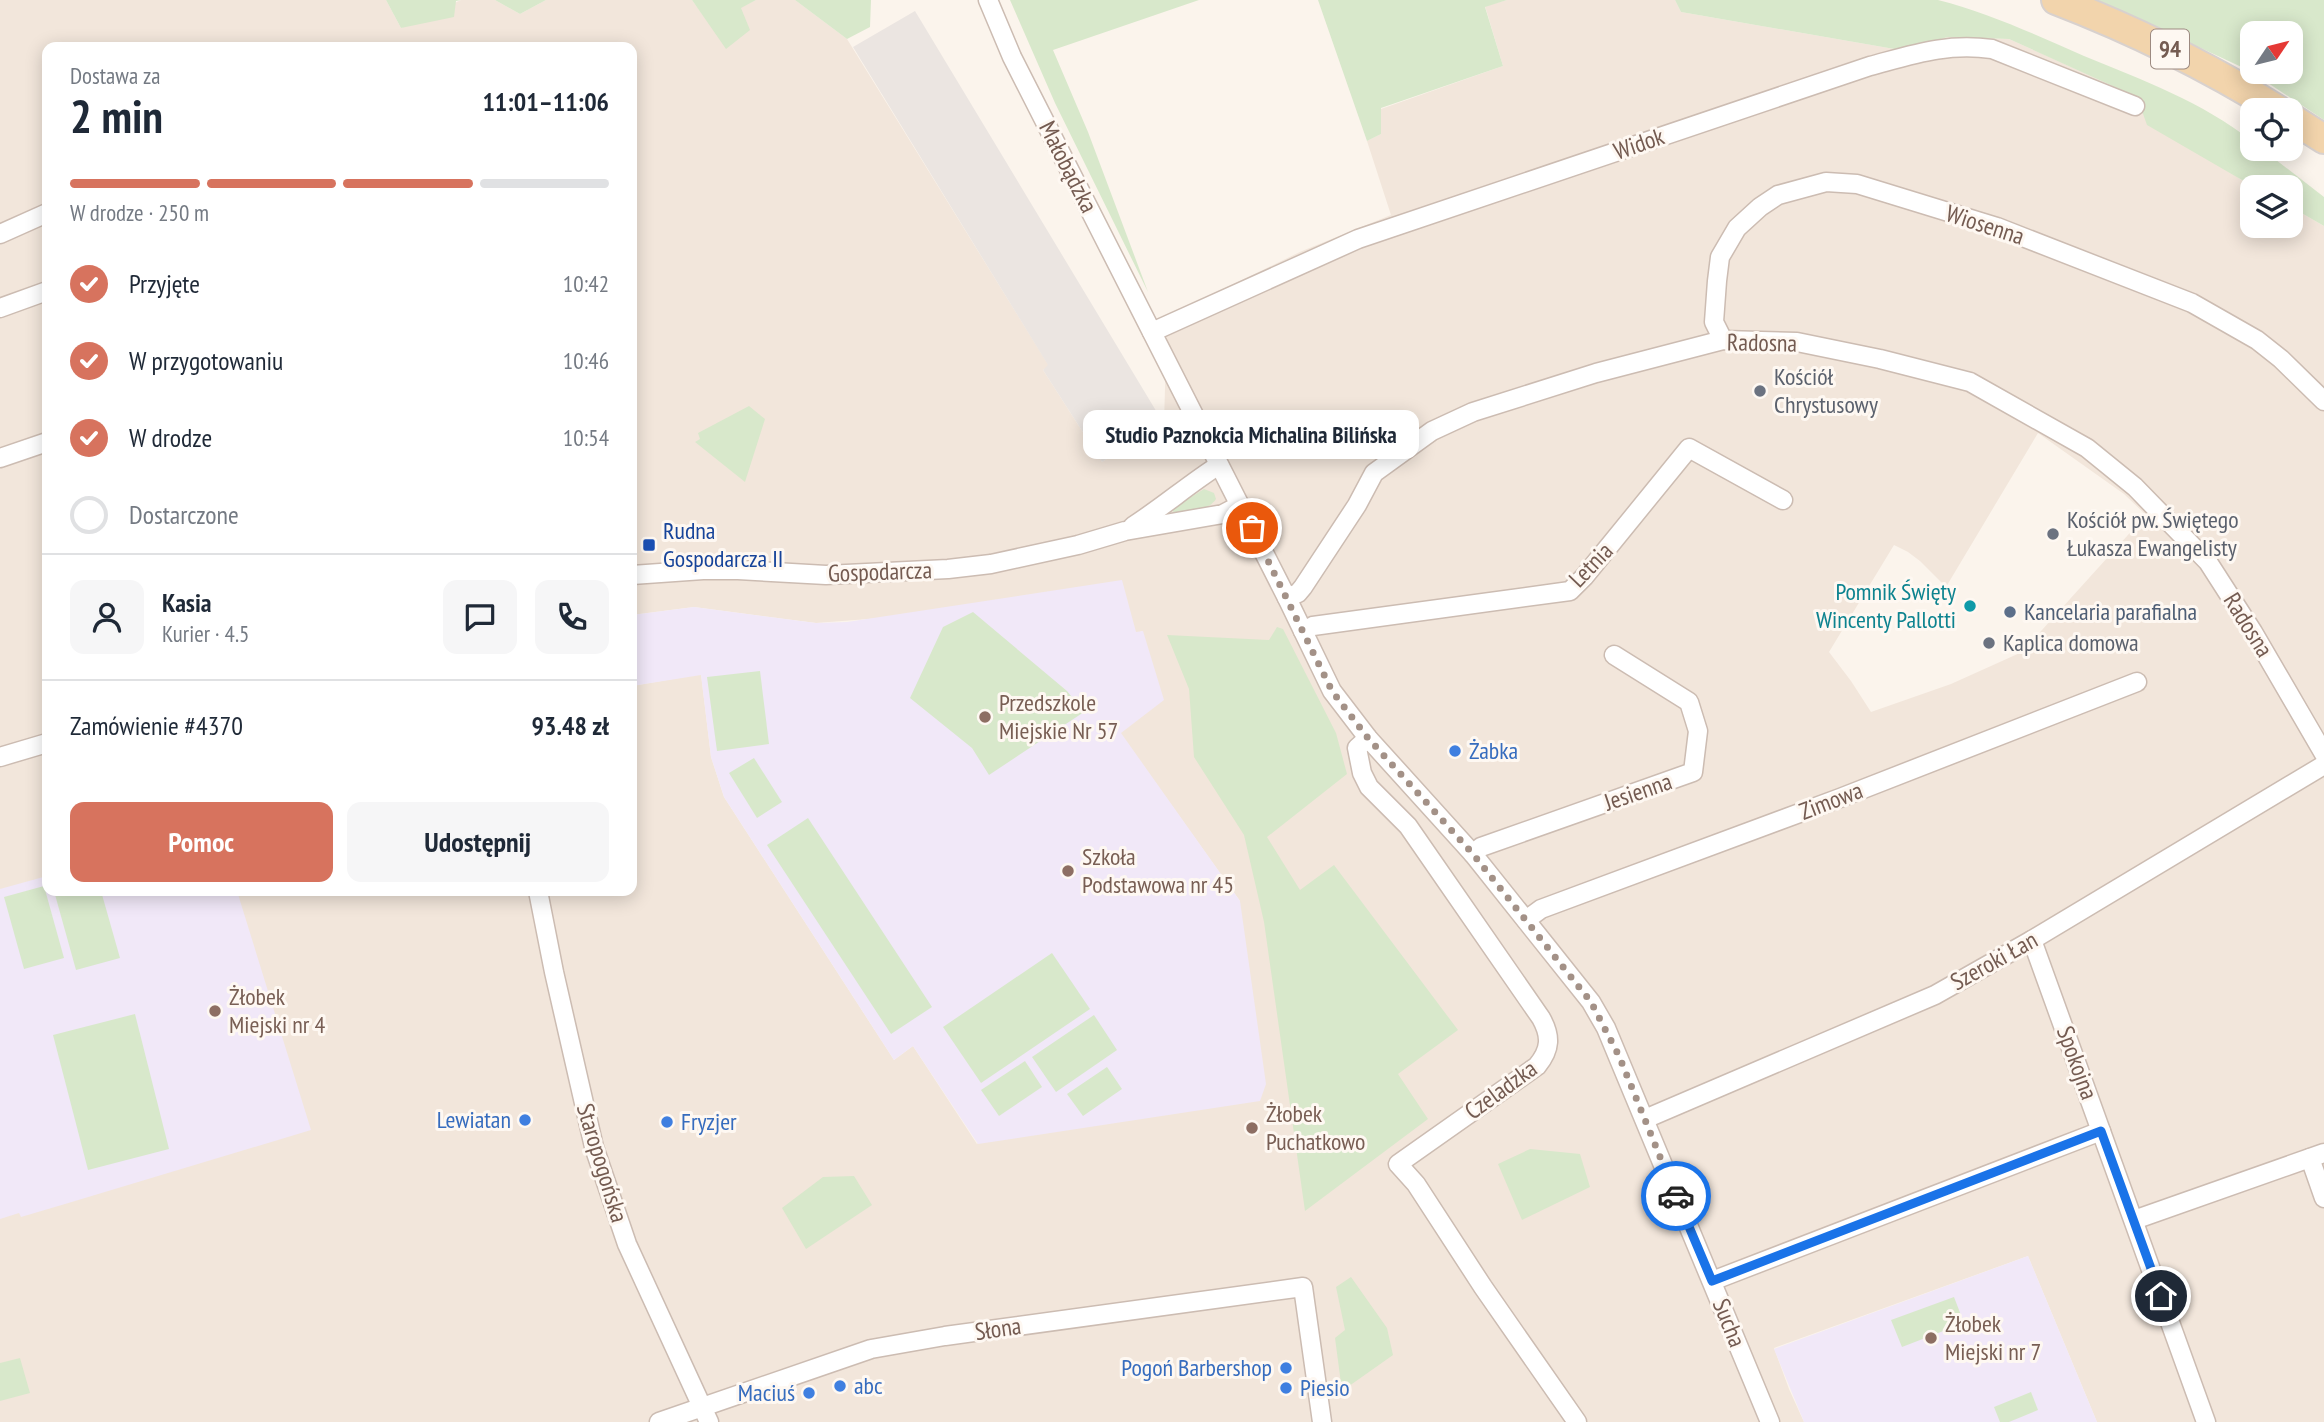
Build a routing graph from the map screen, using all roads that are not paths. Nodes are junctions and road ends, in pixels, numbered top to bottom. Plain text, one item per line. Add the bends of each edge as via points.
1 (988, 0) edge
2 (2056, 0) edge
3 (2258, 98) edge
4 (2135, 106) dead end
5 (2303, 126) edge
6 (2324, 139) edge
7 (42, 215) edge
8 (0, 234) edge
9 (42, 293) edge
10 (0, 308) edge
11 (1152, 332) junction
12 (1723, 340) junction
13 (2324, 401) edge
14 (42, 444) edge
15 (0, 458) edge
16 (1219, 464) junction
17 (1783, 500) dead end
18 (1240, 505) junction
19 (1125, 531) junction
20 (637, 574) edge
21 (1287, 598) junction
22 (1303, 631) junction
23 (1614, 655) dead end
24 (2137, 682) dead end
25 (1368, 738) junction
26 (42, 744) edge
27 (2324, 754) edge
28 (0, 757) edge
29 (2324, 765) edge
30 (1473, 854) junction
31 (539, 896) edge
32 (1527, 920) junction
33 (2032, 940) junction
34 (1645, 1119) junction
35 (2101, 1131) junction
36 (2317, 1156) edge
37 (2324, 1198) edge
38 (2134, 1220) junction
39 (1712, 1281) junction
40 (705, 1414) edge
41 (659, 1422) edge
42 (1322, 1422) edge
43 (1577, 1422) edge
44 (1770, 1422) edge
45 (2206, 1422) edge

1 - 11 street, Małobądzka via 1012,57
2 - 3 main road, 94 via 2114,22
4 - 11 street, Widok via 1993,49 1938,48 1870,66 1358,239
5 - 6 main road
7 - 8 street
9 - 10 street
11 - 16 street, Sucha
12 - 13 street, Wiosenna via 1714,322 1717,281 1720,257 1737,228 1778,195 1826,182 1857,184 1997,227 2192,303 2257,340
12 - 21 street, Radosna via 1596,373 1485,408 1432,431 1374,474 1304,587
12 - 27 street, Radosna via 1797,342 1970,382 2087,448 2135,487 2208,562
14 - 15 street
16 - 18 street, Sucha
16 - 19 street, Gospodarcza
17 - 22 street, Letnia via 1689,448 1570,591
18 - 19 street, Gospodarcza via 1223,514
18 - 21 street, Sucha
19 - 20 street, Gospodarcza via 1078,545 948,569 826,575 738,570
21 - 22 street, Sucha
22 - 25 street, Sucha via 1332,691
23 - 30 street, Jesienna via 1689,702 1698,732 1693,772 1481,847
24 - 32 street, Zimowa via 1541,909
25 - 30 street, Sucha
25 - 43 street, Czeladzka via 1357,748 1368,786 1408,826 1541,1018 1549,1044 1537,1066 1398,1164
26 - 28 street
29 - 33 street, Szeroki Łan
30 - 32 street, Sucha
31 - 40 street, Staropogońska via 594,1147 627,1244
32 - 34 street, Sucha via 1591,1002
33 - 34 street, Szeroki Łan via 1935,995
33 - 35 street, Spokojna
34 - 39 street, Sucha
35 - 38 street, Spokojna
35 - 39 street
36 - 37 street
36 - 38 street
38 - 45 street, Spokojna
39 - 44 street, Sucha
40 - 41 street, Słona
40 - 42 street, Słona via 871,1349 1303,1287

